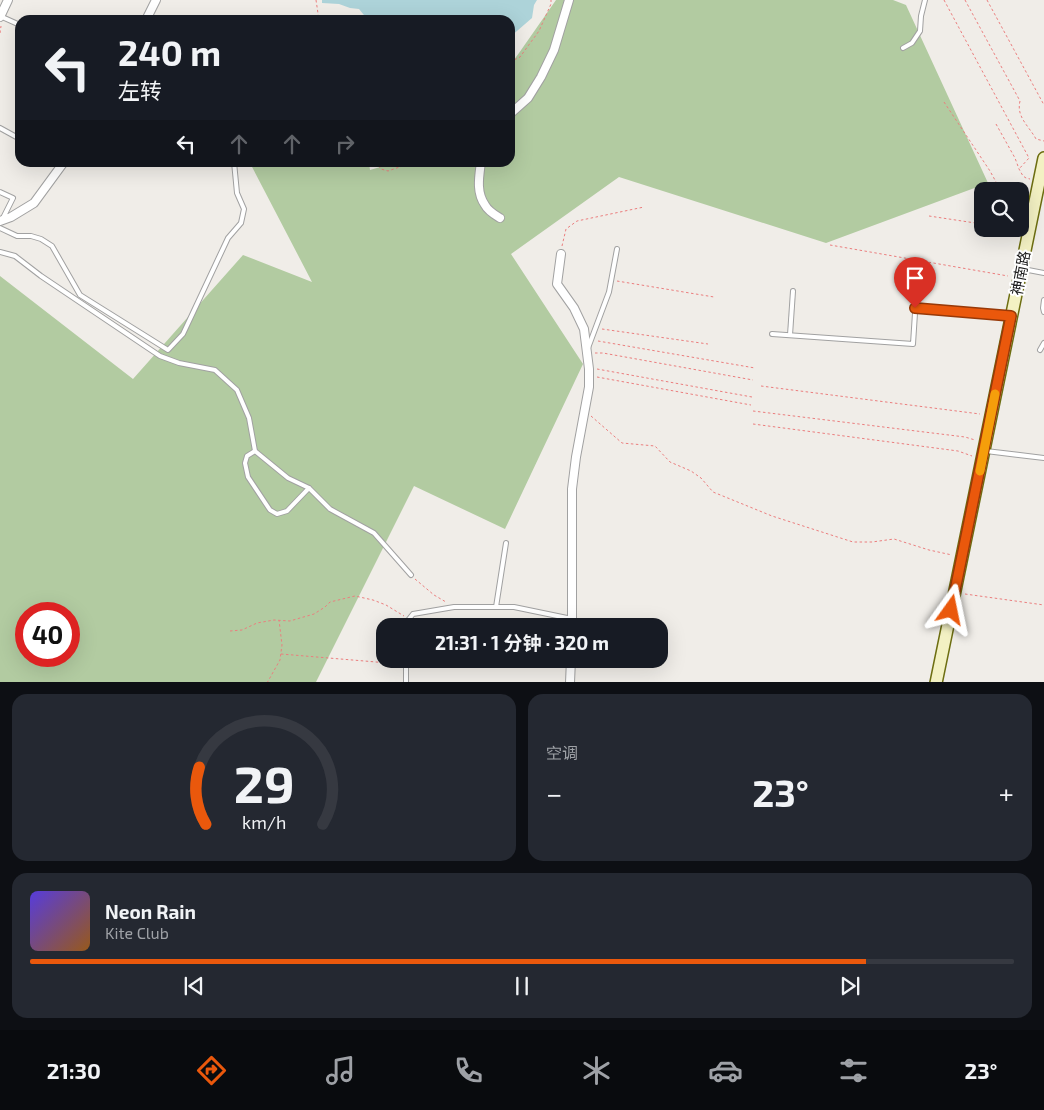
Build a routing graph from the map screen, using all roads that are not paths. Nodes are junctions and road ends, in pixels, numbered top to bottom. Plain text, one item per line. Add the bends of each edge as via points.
1 (8, 0) edge
2 (156, 0) edge
3 (569, 0) edge
4 (925, 0) edge
5 (148, 15) edge
6 (0, 16) edge
7 (15, 23) edge
8 (903, 48) dead end
9 (515, 110) edge
10 (0, 128) edge
11 (15, 137) edge
12 (1044, 158) edge
13 (59, 167) edge
14 (235, 167) edge
15 (480, 167) edge
16 (1040, 188) edge
17 (0, 192) edge
18 (500, 218) dead end
19 (1, 223) edge
20 (617, 249) dead end
21 (0, 252) edge
22 (560, 254) road end
23 (1020, 273) junction
24 (1044, 273) edge
25 (917, 282) dead end
26 (793, 291) dead end
27 (1044, 300) edge
28 (915, 308) junction
29 (1044, 312) edge
30 (1011, 316) junction
31 (772, 334) dead end
32 (790, 335) junction
33 (1044, 343) edge
34 (1040, 350) dead end
35 (588, 354) junction
36 (984, 451) junction
37 (255, 452) junction
38 (1044, 458) edge
39 (309, 488) junction
40 (506, 543) dead end
41 (411, 575) road end
42 (496, 607) junction
43 (410, 618) edge
44 (554, 618) edge
45 (572, 618) edge
46 (406, 668) edge
47 (571, 668) edge
48 (406, 682) edge
49 (570, 682) edge
50 (936, 682) edge

1 - 6 street
2 - 5 street
3 - 9 street via 554,50 541,77 528,98
4 - 8 lane via 920,31 912,43
6 - 7 lane
10 - 11 lane
12 - 16 street, 神南路
13 - 19 street via 34,203
14 - 19 lane via 244,209 241,223 228,238 183,334 168,350 80,295 52,246 31,236 17,236
15 - 18 street via 479,192 485,207
16 - 23 street, 神南路
17 - 19 lane via 13,198
20 - 35 lane via 609,292
21 - 37 lane via 15,256 160,356 215,370 237,390 249,418
22 - 35 street via 557,284 584,329
23 - 24 lane
23 - 30 street, 神南路
25 - 28 lane
26 - 32 lane
27 - 29 lane
28 - 30 lane
28 - 32 lane via 913,344
30 - 36 street, 神南路
31 - 32 lane
33 - 34 lane
35 - 45 street via 589,387 572,489
36 - 38 lane
36 - 50 street, 神南路
37 - 39 lane via 288,478
37 - 39 lane via 245,463 248,477 270,510 277,514 287,511
39 - 41 lane via 330,509 374,533
40 - 42 lane
42 - 43 lane via 454,607 413,614
42 - 44 lane via 514,607
46 - 48 lane
47 - 49 street

